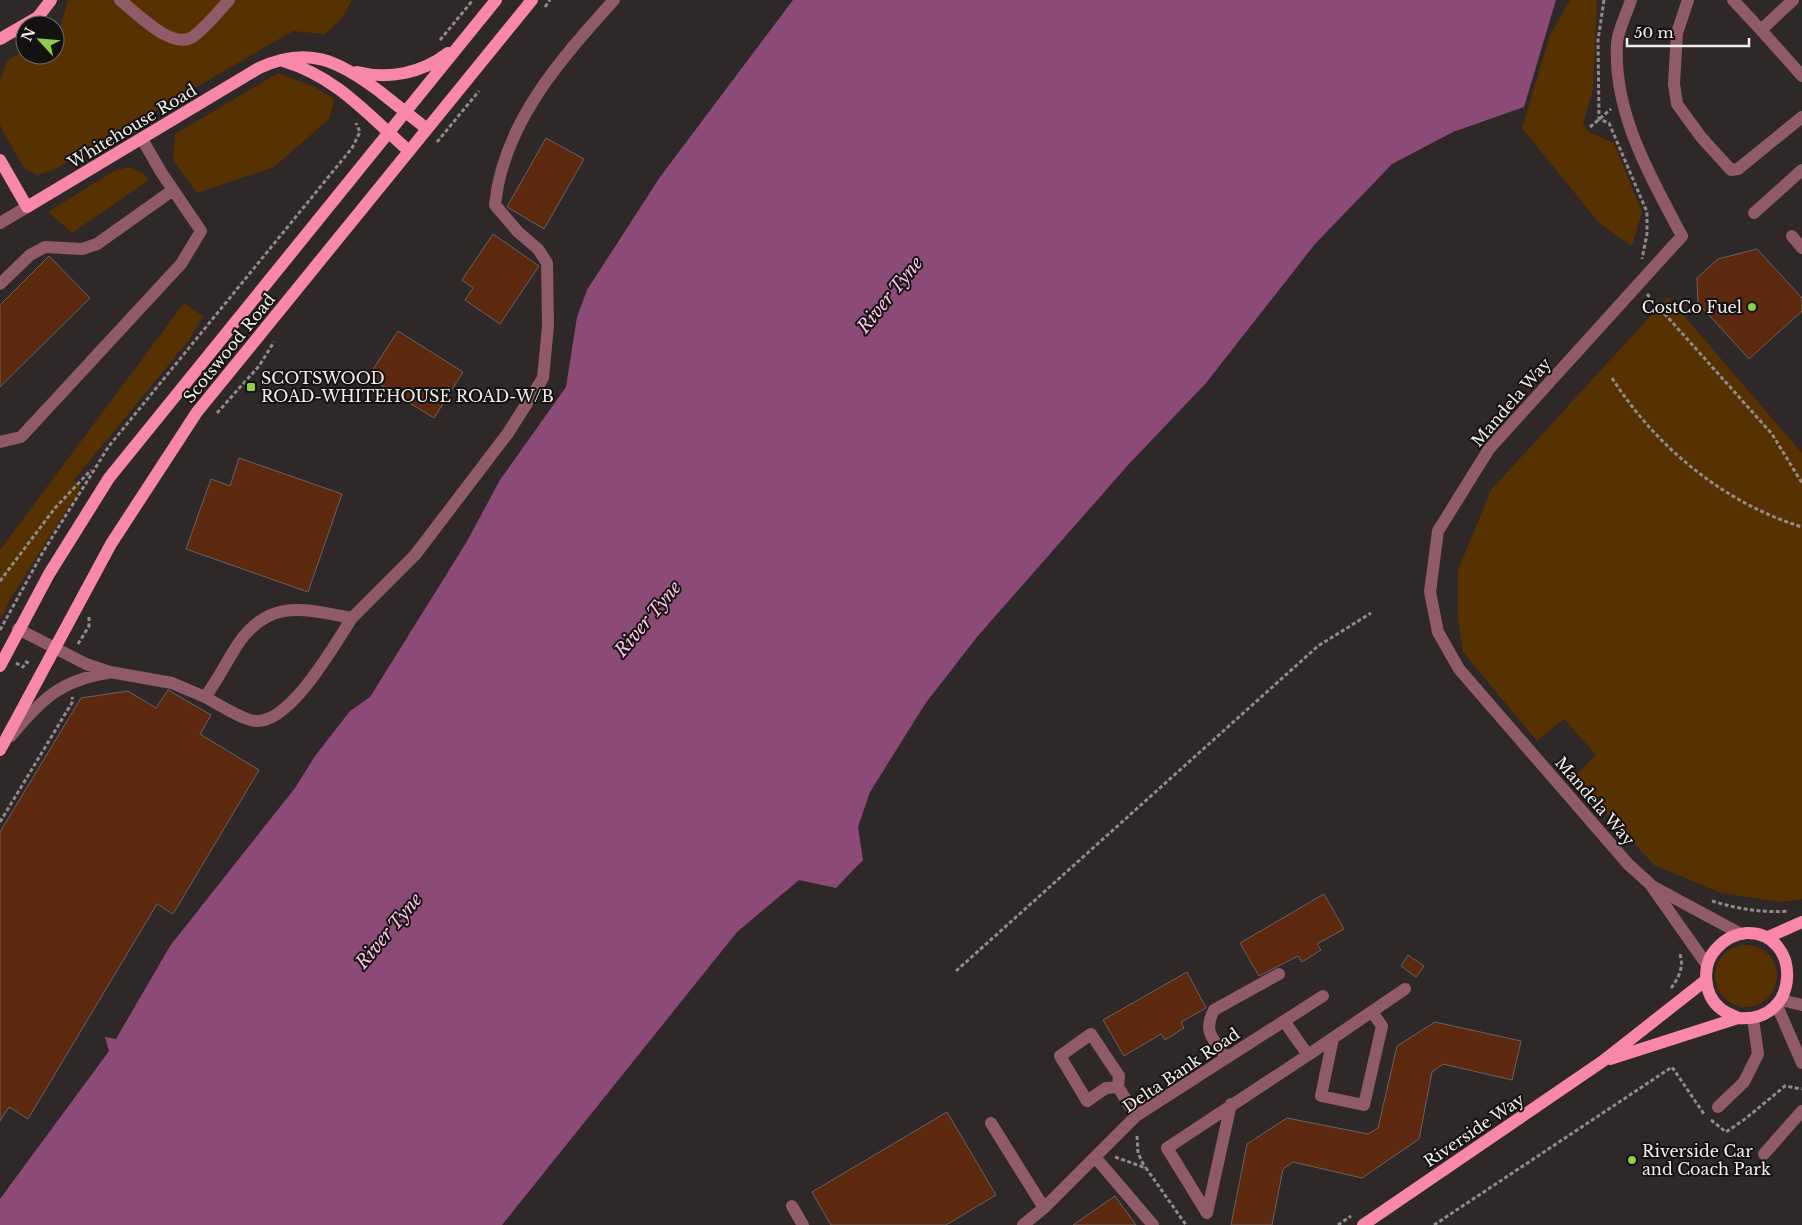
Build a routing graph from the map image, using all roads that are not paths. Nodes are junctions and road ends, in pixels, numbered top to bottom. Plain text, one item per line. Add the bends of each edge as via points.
1 (52, 0) edge
2 (120, 0) edge
3 (229, 0) edge
4 (496, 0) edge
5 (532, 0) edge
6 (614, 0) edge
7 (1632, 0) edge
8 (1688, 0) edge
9 (1733, 0) edge
10 (1793, 0) edge
11 (1760, 30) junction
12 (0, 38) edge
13 (460, 44) junction
14 (282, 60) junction
15 (352, 70) junction
16 (1802, 76) edge
17 (405, 111) junction
18 (1802, 117) edge
19 (427, 130) junction
20 (388, 132) junction
21 (142, 139) junction
22 (409, 151) junction
23 (0, 160) edge
24 (1802, 170) edge
25 (173, 190) junction
26 (27, 207) junction
27 (1754, 213) dead end
28 (0, 223) edge
29 (1792, 236) dead end
30 (1802, 248) edge
31 (0, 284) edge
32 (0, 442) edge
33 (352, 618) junction
34 (18, 629) junction
35 (54, 649) junction
36 (0, 666) edge
37 (110, 672) junction
38 (205, 697) junction
39 (0, 750) edge
40 (1650, 884) junction
41 (1802, 922) edge
42 (1741, 934) junction
43 (1768, 937) junction
44 (1707, 965) junction
45 (1279, 974) dead end
46 (1706, 980) junction
47 (1405, 989) dead end
48 (1324, 996) dead end
49 (1781, 1004) junction
50 (1802, 1005) edge
51 (1372, 1012) junction
52 (1738, 1018) junction
53 (1753, 1019) junction
54 (1284, 1021) junction
55 (1333, 1038) junction
56 (1308, 1054) junction
57 (1227, 1058) junction
58 (1603, 1061) junction
59 (1802, 1063) edge
60 (1118, 1087) junction
61 (1231, 1104) junction
62 (1718, 1108) dead end
63 (1802, 1111) edge
64 (1136, 1116) junction
65 (991, 1123) dead end
66 (1098, 1154) junction
67 (1764, 1154) dead end
68 (792, 1206) dead end
69 (1044, 1208) junction
70 (803, 1225) edge
71 (1023, 1225) edge
72 (1153, 1225) edge
73 (1363, 1225) edge

1 - 12 main road via 38,17
2 - 3 street via 171,39 188,40
4 - 13 main road, Scotswood Road
5 - 19 main road, Scotswood Road
6 - 33 street via 535,95 498,179 496,205 547,263 548,326 543,378 508,434 415,555
7 - 40 street, Mandela Way via 1617,42 1621,100 1645,166 1682,236 1489,449 1438,531 1430,592 1438,632 1459,669 1628,864
8 - 18 street via 1676,33 1674,84 1677,104 1731,170 1738,169
9 - 11 street
10 - 11 street
11 - 16 street
13 - 15 main road via 420,70 371,76
13 - 17 main road, Scotswood Road
14 - 15 main road, Whitehouse Road via 316,57
14 - 20 main road via 333,82
14 - 21 main road, Whitehouse Road via 259,68
15 - 17 main road, Whitehouse Road
17 - 19 main road, Whitehouse Road
17 - 20 main road, Scotswood Road
19 - 22 main road, Scotswood Road
20 - 22 main road
20 - 34 main road, Scotswood Road via 109,478
21 - 25 street
21 - 26 main road, Whitehouse Road
22 - 35 main road, Scotswood Road via 197,412 111,544
23 - 26 main road
24 - 27 street
25 - 31 street via 97,244 82,249 44,247 30,255
25 - 32 street via 201,231 181,264 21,437
26 - 28 street, Whitehouse Road
29 - 30 street
33 - 38 street via 315,611 270,613 252,625
33 - 38 street via 306,687 281,714 257,722 228,711
34 - 35 street
34 - 36 main road, Scotswood Road
35 - 37 street
35 - 39 main road, Scotswood Road
37 - 38 street via 172,683
37 - 39 street via 86,676 58,689 34,710
40 - 42 street, Mandela Way
40 - 44 street, Mandela Way
41 - 43 main road
42 - 43 main road via 1756,933
42 - 44 main road via 1727,939 1715,949
43 - 49 main road via 1780,946 1795,970 1791,988
44 - 46 main road
45 - 57 street via 1214,1010 1208,1021 1208,1032
46 - 52 main road via 1711,997 1720,1009
46 - 58 main road
47 - 51 street
48 - 54 street, Delta Bank Road
49 - 50 street
49 - 53 main road
49 - 59 street
51 - 55 street
51 - 55 street via 1382,1026 1364,1105 1321,1096
52 - 53 main road
52 - 58 main road
53 - 62 street via 1758,1054 1744,1082
54 - 56 street
54 - 57 street, Delta Bank Road
55 - 56 street
56 - 61 street
57 - 64 street, Delta Bank Road
58 - 73 main road, Riverside Way
60 - 60 street via 1106,1088 1087,1101 1060,1056 1091,1034 1118,1076
60 - 64 street
61 - 61 street via 1167,1148 1207,1213 1217,1168
63 - 67 street
64 - 66 street, Delta Bank Road
65 - 69 street
66 - 69 street, Delta Bank Road
66 - 72 street
68 - 70 street
69 - 71 street, Delta Bank Road

